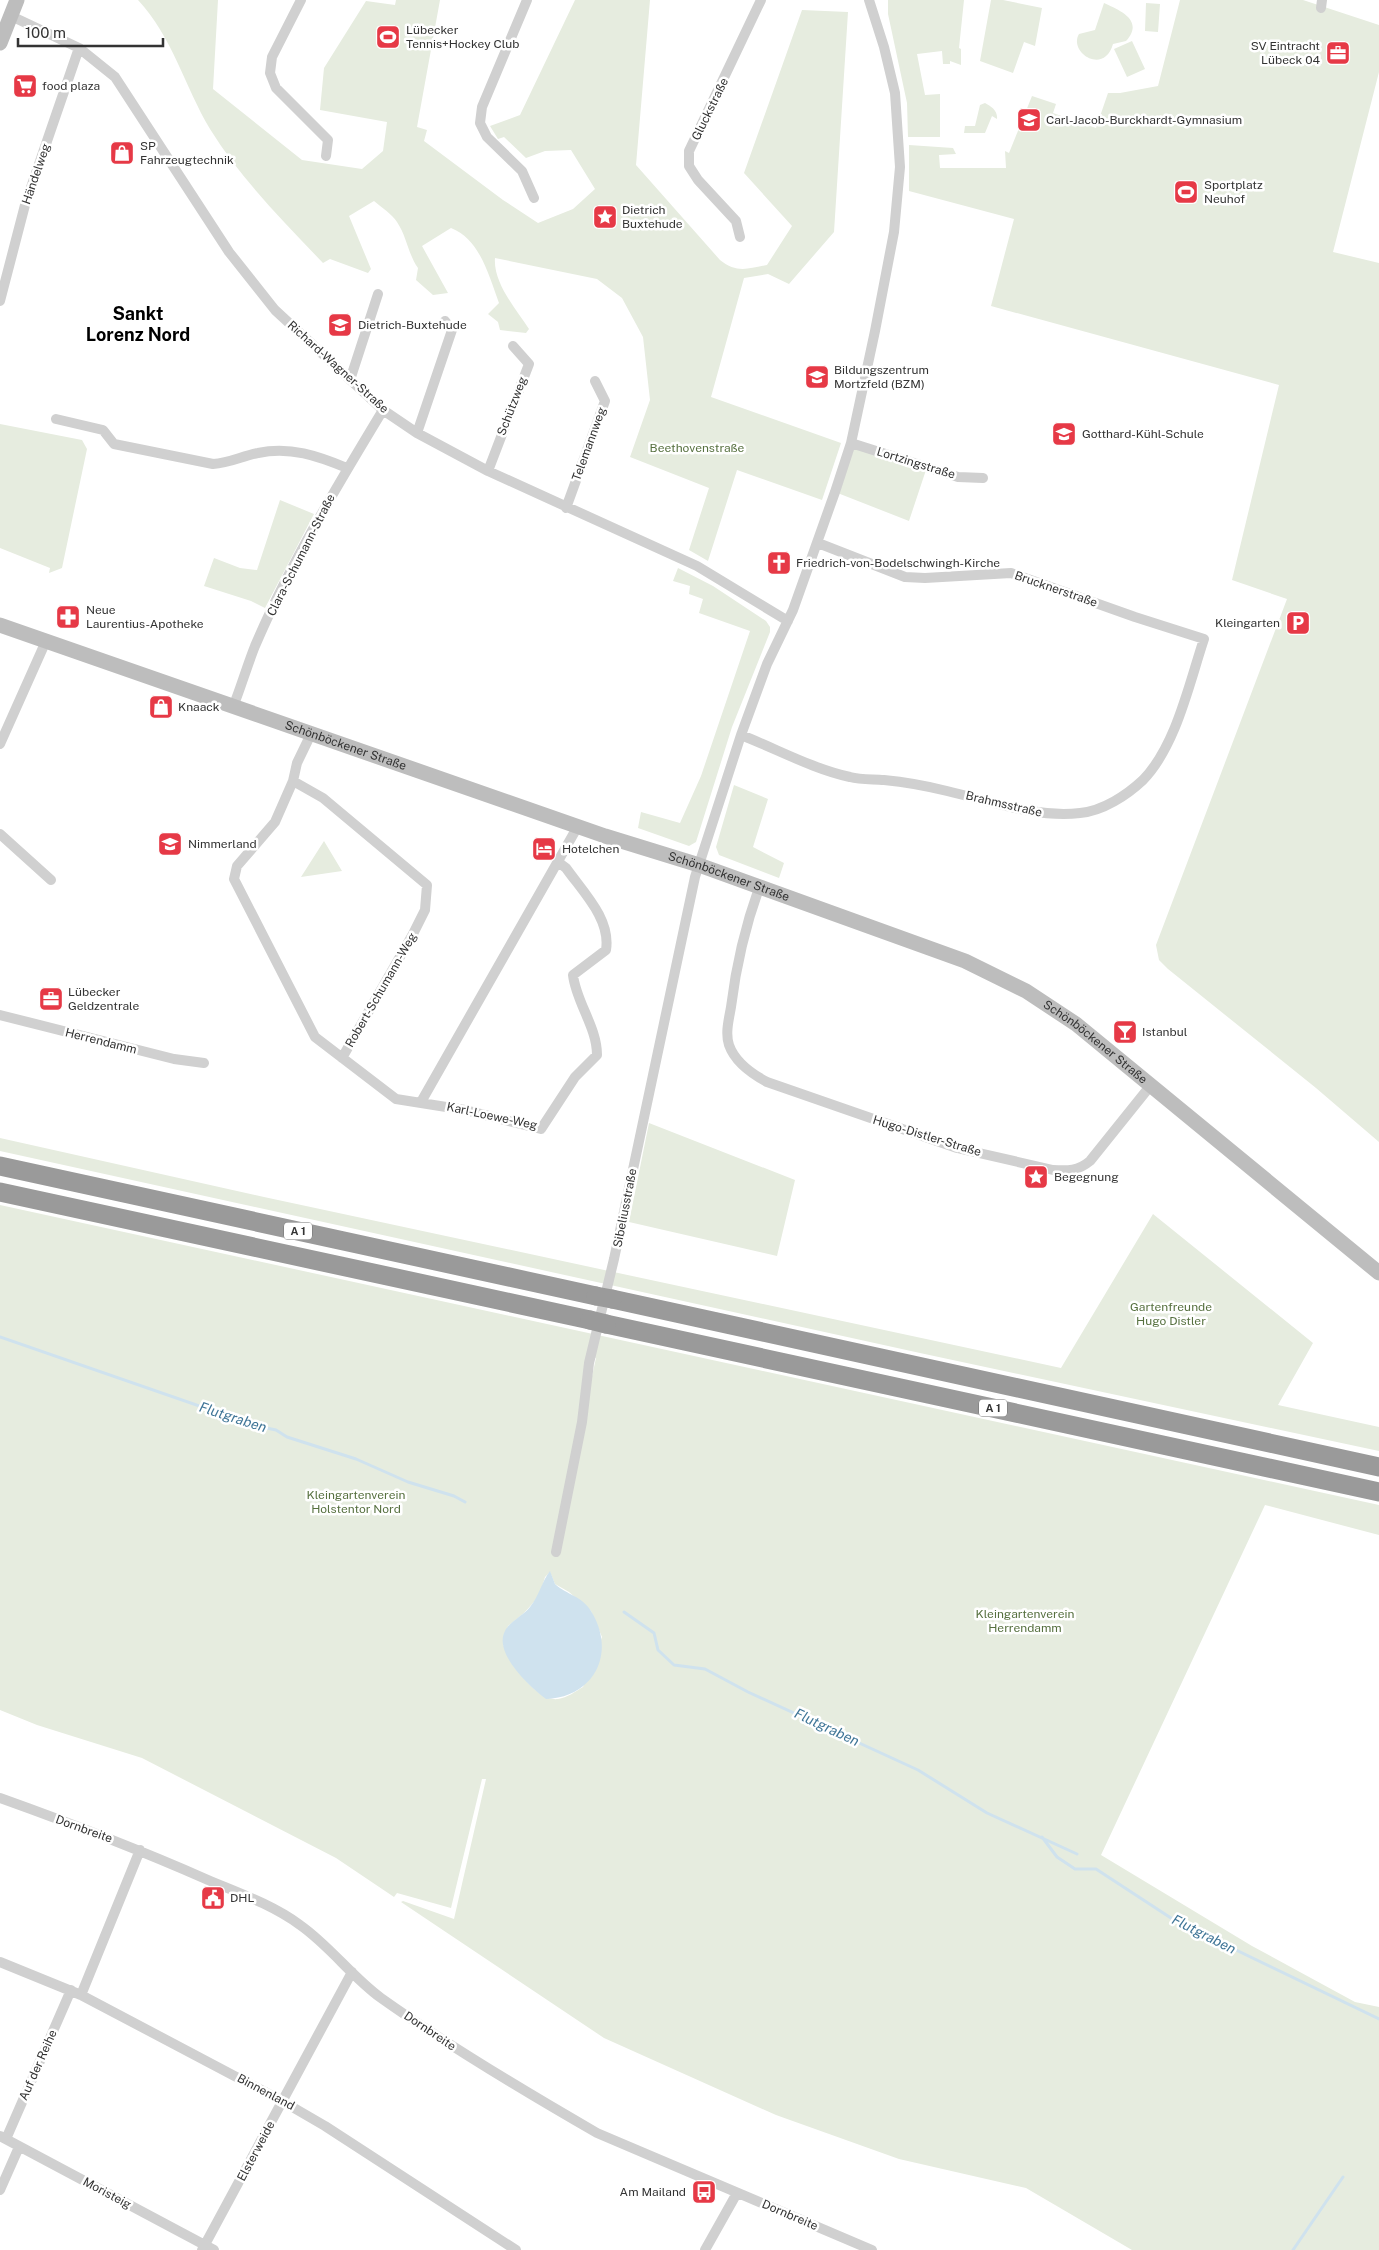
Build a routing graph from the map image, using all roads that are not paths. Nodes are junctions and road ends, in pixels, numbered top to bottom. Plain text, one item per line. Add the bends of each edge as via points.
1 (18, 0) edge
2 (301, 0) edge
3 (527, 0) edge
4 (761, 0) edge
5 (869, 0) edge
6 (11, 16) junction
7 (0, 43) edge
8 (79, 48) junction
9 (326, 156) dead end
10 (534, 198) dead end
11 (740, 237) dead end
12 (378, 294) dead end
13 (0, 301) edge
14 (445, 321) dead end
15 (513, 346) dead end
16 (350, 380) junction
17 (595, 381) dead end
18 (383, 410) junction
19 (56, 419) dead end
20 (417, 433) junction
21 (851, 442) junction
22 (348, 468) junction
23 (488, 471) junction
24 (983, 478) dead end
25 (566, 508) junction
26 (818, 543) junction
27 (788, 621) junction
28 (0, 625) edge
29 (1204, 639) joint
30 (46, 641) junction
31 (233, 707) junction
32 (311, 734) junction
33 (741, 735) junction
34 (0, 744) edge
35 (293, 782) junction
36 (578, 826) junction
37 (0, 834) edge
38 (558, 862) junction
39 (699, 865) junction
40 (50, 880) dead end
41 (759, 888) junction
42 (0, 1015) edge
43 (342, 1058) junction
44 (204, 1063) dead end
45 (1151, 1085) junction
46 (420, 1102) junction
47 (0, 1166) edge
48 (0, 1192) edge
49 (1379, 1273) edge
50 (1379, 1467) edge
51 (1379, 1492) edge
52 (556, 1552) dead end
53 (0, 1798) edge
54 (140, 1850) junction
55 (0, 1962) edge
56 (352, 1972) junction
57 (70, 1990) junction
58 (81, 1995) junction
59 (282, 2101) junction
60 (3, 2138) edge
61 (18, 2147) junction
62 (0, 2190) edge
63 (737, 2193) junction
64 (207, 2248) edge
65 (516, 2250) edge
66 (705, 2250) edge
67 (872, 2250) edge

1 - 6 main road
2 - 9 street via 272,57 270,73 276,88 328,140
3 - 10 street via 482,107 480,123 487,137 522,171
4 - 11 street, Gluckstraße via 690,151 689,166 736,221
5 - 21 street via 895,93 900,166 894,232
6 - 7 main road
6 - 8 street, Richard-Wagner-Straße
8 - 13 street, Händelweg via 26,205
8 - 16 street, Richard-Wagner-Straße via 114,77 229,252 275,310
12 - 16 street
14 - 20 street via 452,330
15 - 23 street, Schützweg via 528,364
16 - 18 street, Richard-Wagner-Straße
17 - 25 street, Telemannweg via 605,401
18 - 20 street, Richard-Wagner-Straße
18 - 22 street, Clara-Schumann-Straße
19 - 22 street via 103,430 114,444 213,464 229,463 274,450 297,451
20 - 23 street, Richard-Wagner-Straße
21 - 24 street, Lortzingstraße via 958,477
21 - 26 street
22 - 31 street, Clara-Schumann-Straße via 263,630
23 - 25 street, Richard-Wagner-Straße
25 - 27 street, Richard-Wagner-Straße via 697,566
26 - 27 street
26 - 29 street, Brucknerstraße via 905,577 1011,573
27 - 33 street via 767,664
28 - 30 main road, Schönböckener Straße
29 - 33 street, Brahmsstraße via 1160,759 1130,791 1100,808 1082,813 1041,814 929,787 852,778
30 - 31 main road, Schönböckener Straße
30 - 34 street
31 - 32 main road, Schönböckener Straße
32 - 35 street, Robert-Schumann-Weg via 297,763
32 - 36 main road, Schönböckener Straße
33 - 39 street
35 - 43 street, Robert-Schumann-Weg via 274,822 237,866 234,879 316,1038
35 - 43 street, Robert-Schumann-Weg via 323,798 427,885 425,910
36 - 38 street
36 - 39 main road, Schönböckener Straße
37 - 40 street
38 - 46 street
38 - 46 street, Karl-Loewe-Weg via 566,868 605,924 608,937 606,950 573,974 574,988 597,1044 597,1055 575,1077 541,1129
39 - 41 main road, Schönböckener Straße
39 - 52 street, Sibeliusstraße via 589,1363 582,1422
41 - 45 main road, Schönböckener Straße via 913,941 965,961 1022,989 1076,1024
41 - 45 street, Hugo-Distler-Straße via 737,964 728,1026 729,1045 736,1058 752,1074 767,1082 957,1148 1069,1172 1090,1161
42 - 44 street, Herrendamm via 174,1059
43 - 46 street, Karl-Loewe-Weg via 396,1098
45 - 49 main road, Schönböckener Straße
47 - 50 highway, A 1
48 - 51 highway, A 1
53 - 54 street, Dornbreite
54 - 56 street, Dornbreite via 262,1904 299,1924
54 - 58 street
55 - 57 street, Binnenland
56 - 59 street, Elsterweide
56 - 63 street, Dornbreite via 380,1998 554,2108 597,2132
57 - 58 street, Binnenland
57 - 60 street, Auf der Reihe
58 - 59 street, Binnenland
59 - 64 street, Elsterweide
59 - 65 street, Binnenland
60 - 61 street, Moristeig
61 - 62 street
61 - 64 street, Moristeig
63 - 66 street
63 - 67 street, Dornbreite

